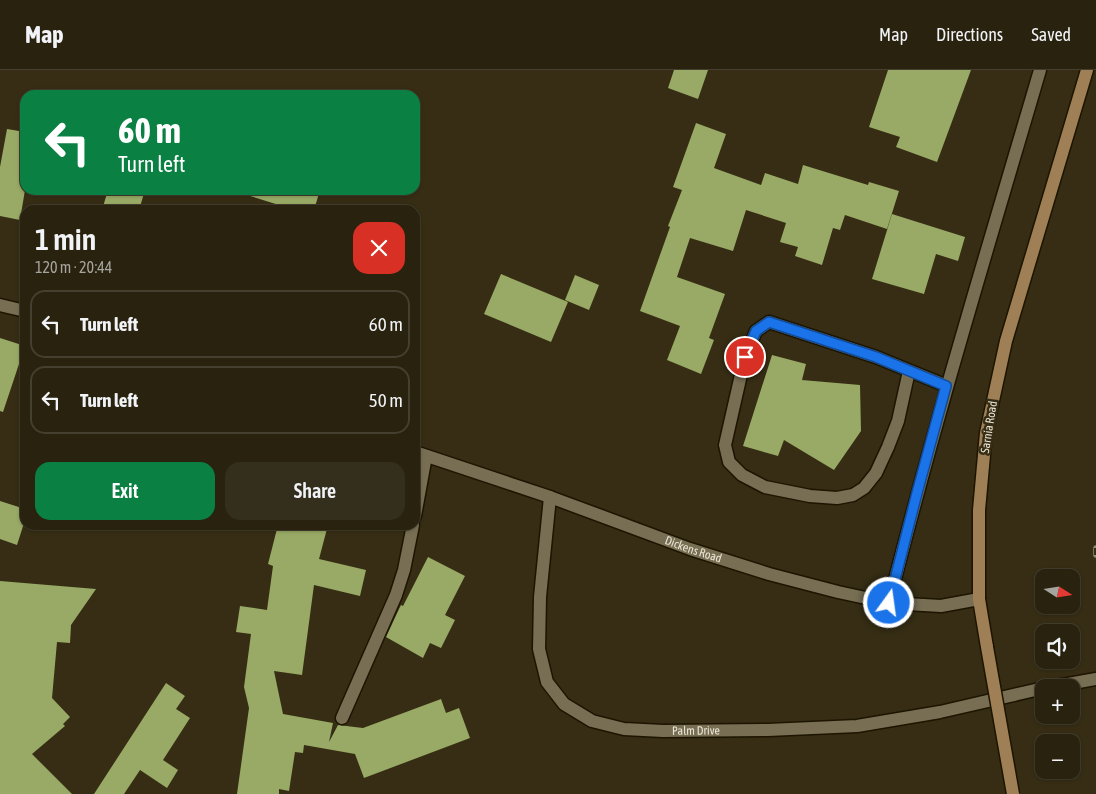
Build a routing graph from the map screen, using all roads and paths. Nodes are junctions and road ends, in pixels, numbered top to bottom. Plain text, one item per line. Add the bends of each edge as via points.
1 (1040, 70) edge
2 (1087, 70) edge
3 (0, 305) edge
4 (20, 310) edge
5 (909, 371) junction
6 (946, 386) junction
7 (421, 454) edge
8 (550, 497) junction
9 (412, 530) edge
10 (979, 599) junction
11 (889, 603) junction
12 (1096, 679) edge
13 (1080, 682) edge
14 (1035, 690) edge
15 (342, 718) dead end
16 (1013, 794) edge

1 - 6 street
2 - 10 main road, Sarnia Road via 1006,341 986,432 979,510
3 - 4 street
5 - 5 street via 769,322 756,331 745,357 725,445 729,462 742,475 765,488 810,496 837,498 853,495 864,488 876,472 888,447 898,421
5 - 6 street
6 - 11 street
7 - 8 street, Dickens Road
8 - 11 street, Dickens Road via 769,574
8 - 14 street, Palm Drive via 540,597 539,649 547,682 564,704 592,721 624,729 663,731 857,726 940,712
9 - 15 street via 396,595
10 - 11 street, Dickens Road via 941,606
10 - 16 main road, Sarnia Road, bridge
12 - 13 street, Palm Drive

